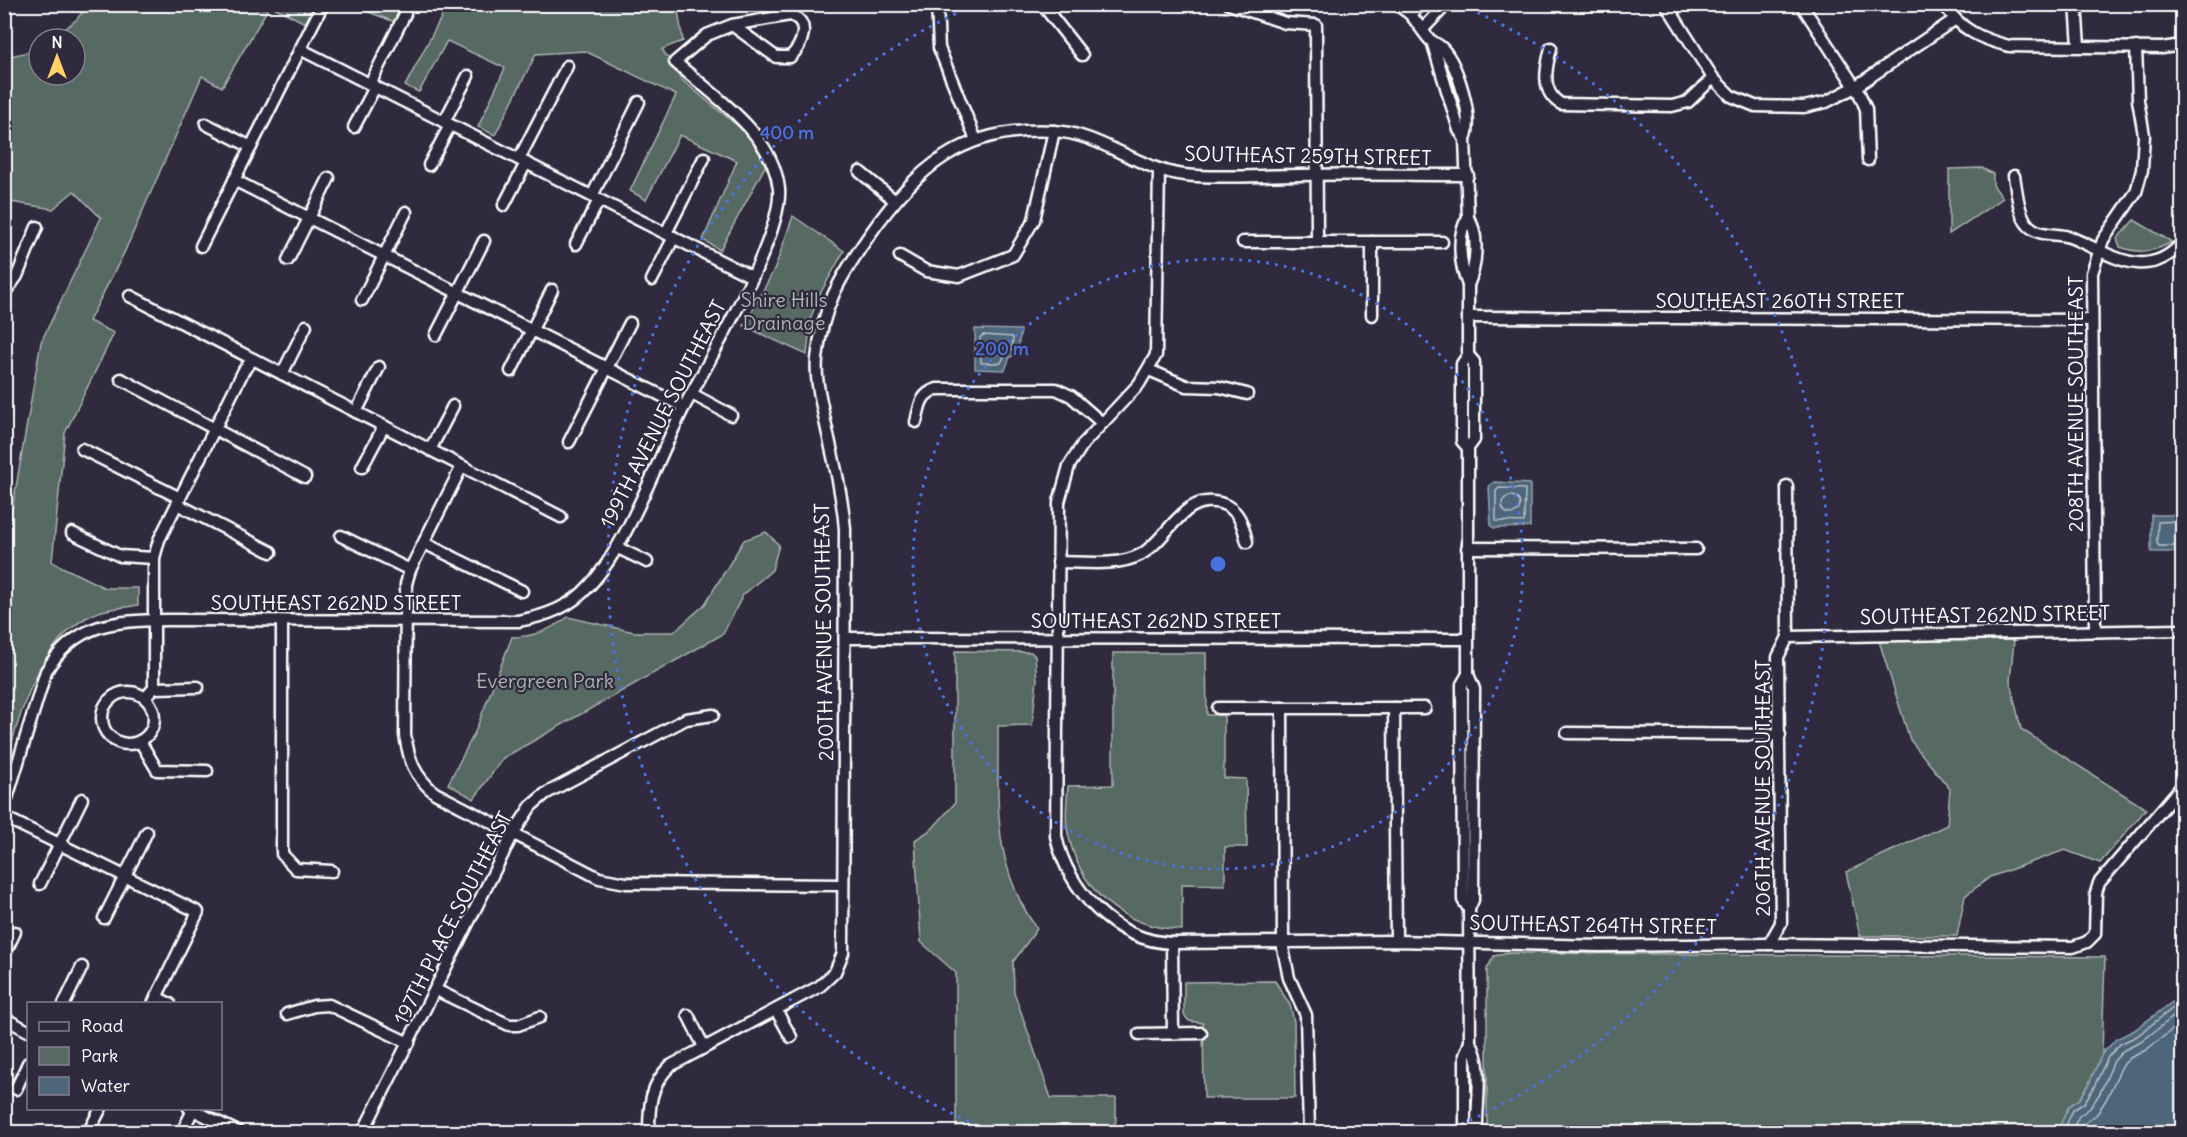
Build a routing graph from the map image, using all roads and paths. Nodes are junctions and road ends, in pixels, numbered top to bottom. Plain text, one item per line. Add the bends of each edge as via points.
1 (323, 4) edge
2 (937, 4) edge
3 (1042, 4) edge
4 (1229, 4) edge
5 (1395, 4) edge
6 (1422, 4) edge
7 (1447, 4) edge
8 (1666, 4) edge
9 (1801, 4) edge
10 (1944, 4) edge
11 (2076, 4) edge
12 (1407, 9) edge
13 (405, 14) dead end
14 (1954, 20) junction
15 (732, 25) junction
16 (1423, 29) junction
17 (2182, 45) edge
18 (2079, 46) junction
19 (2136, 47) junction
20 (1551, 48) dead end
21 (300, 49) junction
22 (1082, 55) dead end
23 (567, 66) dead end
24 (468, 76) dead end
25 (1713, 78) junction
26 (372, 85) junction
27 (1855, 87) junction
28 (639, 102) dead end
29 (447, 123) junction
30 (206, 124) dead end
31 (354, 127) dead end
32 (1054, 131) junction
33 (976, 140) junction
34 (251, 147) junction
35 (704, 158) dead end
36 (1868, 160) dead end
37 (523, 161) junction
38 (429, 165) dead end
39 (1160, 170) junction
40 (860, 172) dead end
41 (1318, 174) junction
42 (1468, 175) junction
43 (2014, 176) dead end
44 (329, 178) dead end
45 (234, 180) junction
46 (595, 198) junction
47 (894, 200) junction
48 (504, 205) dead end
49 (406, 212) dead end
50 (309, 218) junction
51 (37, 227) dead end
52 (670, 235) junction
53 (484, 241) dead end
54 (1243, 242) dead end
55 (1317, 242) junction
56 (1372, 242) junction
57 (1442, 242) dead end
58 (2182, 243) edge
59 (576, 244) dead end
60 (201, 246) dead end
61 (2097, 252) junction
62 (384, 256) junction
63 (900, 256) dead end
64 (288, 260) dead end
65 (752, 277) junction
66 (652, 280) dead end
67 (552, 290) dead end
68 (458, 293) junction
69 (4, 294) edge
70 (130, 296) dead end
71 (362, 300) dead end
72 (1372, 315) dead end
73 (1468, 317) junction
74 (2091, 320) junction
75 (630, 323) dead end
76 (306, 326) dead end
77 (532, 330) junction
78 (436, 335) dead end
79 (254, 359) junction
80 (379, 367) dead end
81 (607, 368) junction
82 (1149, 370) junction
83 (511, 371) dead end
84 (282, 374) junction
85 (121, 379) dead end
86 (1247, 393) dead end
87 (692, 394) junction
88 (453, 406) dead end
89 (684, 407) junction
90 (356, 412) junction
91 (731, 415) dead end
92 (916, 422) dead end
93 (1102, 423) junction
94 (384, 426) junction
95 (215, 429) junction
96 (569, 442) dead end
97 (82, 449) dead end
98 (430, 450) junction
99 (462, 466) junction
100 (362, 467) dead end
101 (305, 477) dead end
102 (1787, 486) dead end
103 (179, 501) junction
104 (561, 517) dead end
105 (72, 533) dead end
106 (341, 536) dead end
107 (1247, 542) dead end
108 (424, 543) junction
109 (616, 547) junction
110 (1467, 548) junction
111 (1696, 549) dead end
112 (271, 552) dead end
113 (154, 558) junction
114 (647, 562) dead end
115 (1058, 562) junction
116 (410, 570) junction
117 (522, 591) dead end
118 (576, 599) joint
119 (155, 620) junction
120 (282, 621) junction
121 (404, 621) junction
122 (2095, 630) junction
123 (2182, 630) edge
124 (1788, 637) junction
125 (845, 638) junction
126 (1057, 639) junction
127 (1467, 639) junction
128 (198, 687) dead end
129 (154, 688) junction
130 (146, 698) junction
131 (1218, 708) dead end
132 (1282, 708) junction
133 (1394, 708) junction
134 (1425, 708) dead end
135 (713, 715) dead end
136 (1567, 733) dead end
137 (1780, 735) junction
138 (140, 741) junction
139 (207, 771) dead end
140 (2182, 786) edge
141 (82, 800) dead end
142 (4, 808) edge
143 (4, 817) edge
144 (147, 832) dead end
145 (513, 834) junction
146 (60, 844) junction
147 (332, 872) dead end
148 (125, 876) junction
149 (40, 884) dead end
150 (843, 885) junction
151 (104, 918) dead end
152 (15, 932) dead end
153 (1396, 941) junction
154 (1282, 942) junction
155 (1469, 942) junction
156 (1172, 943) junction
157 (1769, 944) junction
158 (4, 955) edge
159 (82, 967) dead end
160 (436, 990) junction
161 (155, 1000) edge
162 (65, 1002) edge
163 (776, 1010) junction
164 (287, 1014) dead end
165 (688, 1015) dead end
166 (540, 1017) dead end
167 (4, 1018) edge
168 (27, 1030) edge
169 (1139, 1034) dead end
170 (1173, 1034) junction
171 (1201, 1034) dead end
172 (791, 1036) dead end
173 (409, 1043) junction
174 (704, 1047) junction
175 (27, 1065) edge
176 (16, 1089) dead end
177 (99, 1110) edge
178 (191, 1110) edge
179 (193, 1110) edge
180 (90, 1129) dead end
181 (182, 1132) edge
182 (238, 1132) edge
183 (363, 1132) edge
184 (649, 1132) edge
185 (1309, 1132) edge
186 (1471, 1132) edge

1 - 21 street
2 - 33 street via 939,48
3 - 22 street
4 - 41 street via 1285,23 1316,25
5 - 12 street
6 - 12 street
7 - 16 street
8 - 25 street
9 - 27 street
10 - 14 street
11 - 18 street
12 - 16 street
13 - 26 street
14 - 18 street via 1987,41 2009,46
14 - 27 street
15 - 15 street via 777,57 790,57 802,39 800,20 790,15
15 - 65 street, 199TH AVENUE SOUTHEAST via 707,35 675,62 754,132 774,167 779,191 774,220
16 - 42 street via 1432,41 1465,139
17 - 19 street
18 - 19 street
19 - 61 street, 208TH AVENUE SOUTHEAST via 2144,135 2142,170 2136,192
20 - 25 street via 1546,69 1548,90 1553,100 1561,104 1672,106 1688,102
21 - 26 street
21 - 34 street
23 - 37 street
24 - 29 street
25 - 27 street via 1731,96 1755,106 1816,105
26 - 29 street
26 - 31 street
27 - 36 street via 1866,109
28 - 46 street
29 - 37 street
29 - 38 street
30 - 34 street
32 - 33 street, SOUTHEAST 259TH STREET via 1014,131
32 - 39 street, SOUTHEAST 259TH STREET via 1083,136
32 - 63 street via 1034,220 1013,255 959,276 926,271
33 - 47 street, 200TH AVENUE SOUTHEAST via 947,154 914,178
34 - 45 street
35 - 52 street
37 - 46 street
37 - 48 street
39 - 41 street, SOUTHEAST 259TH STREET via 1206,176
39 - 82 street via 1158,339
40 - 47 street
41 - 42 street, SOUTHEAST 259TH STREET
41 - 55 street
42 - 73 street via 1468,218 1462,227
43 - 61 street via 2021,211 2030,227 2072,238
44 - 50 street
45 - 50 street
45 - 60 street
46 - 52 street
46 - 59 street
47 - 125 street, 200TH AVENUE SOUTHEAST via 830,297 821,326 817,383 843,511
49 - 62 street
50 - 62 street
50 - 64 street
51 - 69 street via 17,276
52 - 65 street
52 - 66 street
53 - 68 street
54 - 55 street
55 - 56 street
56 - 57 street
56 - 72 street
58 - 61 street via 2165,258 2147,263 2133,264
61 - 74 street, 208TH AVENUE SOUTHEAST via 2092,273
62 - 68 street
62 - 71 street
65 - 87 street, 199TH AVENUE SOUTHEAST
67 - 77 street
68 - 77 street
68 - 78 street
70 - 79 street
73 - 74 street, SOUTHEAST 260TH STREET
73 - 110 street via 1468,355 1474,362 1474,440 1468,448
74 - 122 street, 208TH AVENUE SOUTHEAST
75 - 81 street
76 - 84 street
77 - 81 street
77 - 83 street
79 - 84 street
79 - 95 street via 244,370
80 - 90 street
81 - 89 street
81 - 96 street
82 - 86 street via 1186,386
82 - 93 street, SOUTHEAST 264TH STREET
84 - 90 street
85 - 95 street
87 - 89 street, 199TH AVENUE SOUTHEAST
87 - 91 street
88 - 98 street
89 - 109 street, 199TH AVENUE SOUTHEAST
90 - 94 street
92 - 93 street via 922,399 927,392 937,389 1049,388 1071,396
93 - 115 street, SOUTHEAST 264TH STREET via 1083,444 1063,483
94 - 98 street
94 - 100 street
95 - 101 street
95 - 103 street
97 - 103 street
98 - 99 street
99 - 104 street
99 - 108 street
102 - 124 street, 206TH AVENUE SOUTHEAST
103 - 112 street
103 - 113 street
105 - 113 street via 120,556
106 - 116 street
107 - 115 street via 1236,512 1223,503 1203,502 1185,511 1141,554 1112,562
108 - 116 street
108 - 117 street
109 - 114 street
109 - 118 street, 199TH AVENUE SOUTHEAST
110 - 111 street
110 - 127 street
113 - 119 street
115 - 126 street, SOUTHEAST 264TH STREET
116 - 121 street
118 - 121 street, SOUTHEAST 262ND STREET via 549,614 518,621
119 - 120 street, SOUTHEAST 262ND STREET
119 - 129 street
119 - 142 street, SOUTHEAST 262ND STREET via 93,627 59,652 46,671
120 - 121 street, SOUTHEAST 262ND STREET
120 - 147 street via 282,854 296,869
121 - 145 street via 405,735 417,776 435,793
122 - 123 street, SOUTHEAST 262ND STREET
122 - 124 street, SOUTHEAST 262ND STREET
124 - 137 street, 206TH AVENUE SOUTHEAST via 1778,657
125 - 126 street, SOUTHEAST 262ND STREET
125 - 150 street, 200TH AVENUE SOUTHEAST
126 - 127 street, SOUTHEAST 262ND STREET
126 - 156 street, SOUTHEAST 264TH STREET via 1056,836 1066,866 1088,900 1122,928
127 - 155 street via 1468,674 1474,689 1473,900 1469,909
128 - 129 street
129 - 130 street
130 - 138 street via 154,721
130 - 138 street via 122,692 107,703 102,714 111,737 128,744
131 - 132 street
132 - 133 street
132 - 154 street
133 - 134 street
133 - 153 street
135 - 145 street, 197TH PLACE SOUTHEAST via 686,719 545,794 531,806
136 - 137 street
137 - 157 street, 206TH AVENUE SOUTHEAST via 1781,923
138 - 139 street via 157,770
140 - 157 street, SOUTHEAST 264TH STREET via 2099,883 2097,923 2092,938 2073,947
141 - 146 street
143 - 146 street
144 - 148 street
145 - 150 street via 599,878 626,883
145 - 160 street, 197TH PLACE SOUTHEAST
146 - 148 street
146 - 149 street
148 - 151 street
148 - 161 street via 198,912
150 - 163 street, 200TH AVENUE SOUTHEAST via 843,953 835,972 820,986
152 - 158 street
153 - 154 street, SOUTHEAST 264TH STREET
153 - 155 street, SOUTHEAST 264TH STREET
154 - 156 street, SOUTHEAST 264TH STREET
154 - 185 street via 1284,962 1306,1015
155 - 157 street, SOUTHEAST 264TH STREET via 1600,946
155 - 186 street via 1470,1042 1476,1052 1477,1069 1477,1125
156 - 170 street
159 - 162 street
160 - 166 street via 509,1025
160 - 173 street, 197TH PLACE SOUTHEAST
163 - 172 street
163 - 174 street
164 - 173 street via 314,1005 329,1005
165 - 174 street
167 - 168 street
169 - 170 street
170 - 171 street
173 - 183 street, 197TH PLACE SOUTHEAST
174 - 184 street via 670,1066 658,1079 651,1093
175 - 176 street
177 - 180 street
178 - 181 street
179 - 182 street

